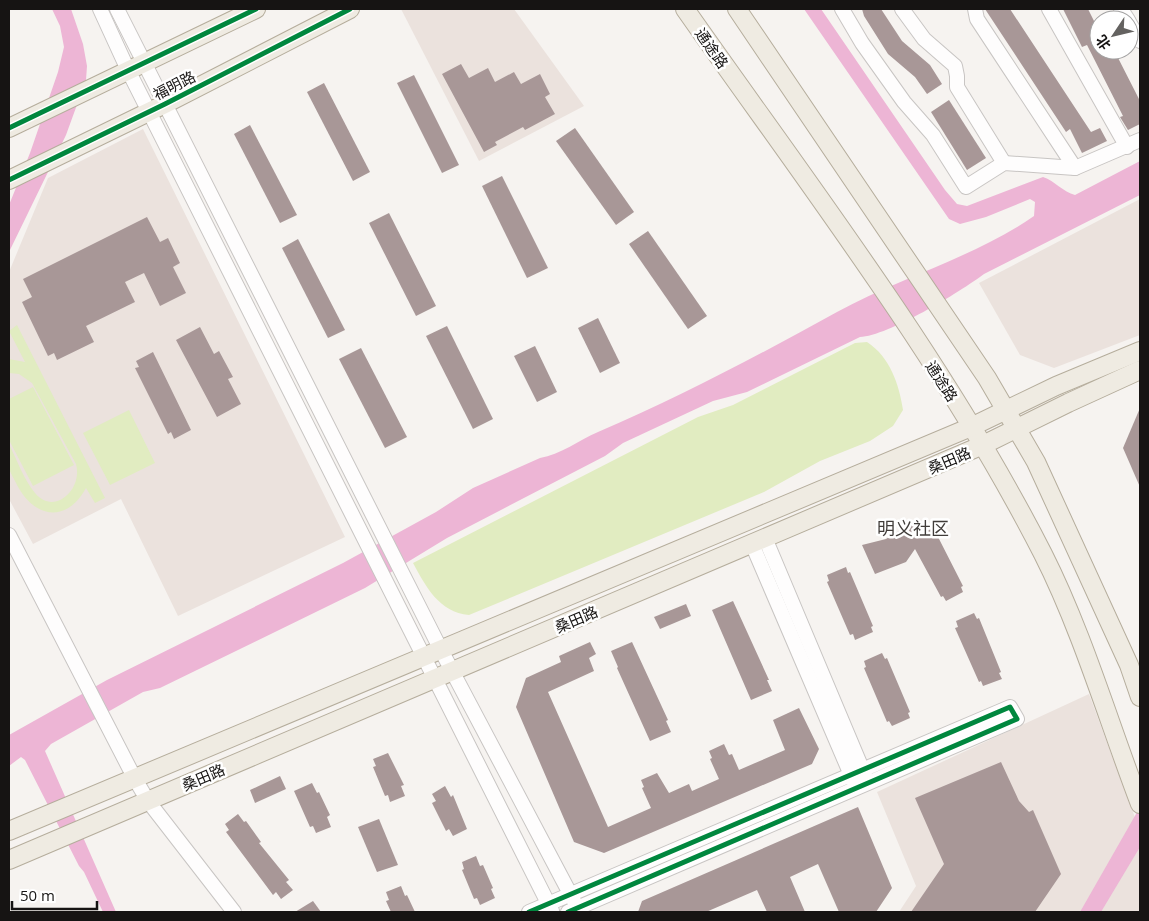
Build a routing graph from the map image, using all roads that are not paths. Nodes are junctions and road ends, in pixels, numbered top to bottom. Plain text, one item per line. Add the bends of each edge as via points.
1 (100, 9) edge
2 (117, 9) edge
3 (256, 9) edge
4 (350, 9) edge
5 (684, 9) edge
6 (737, 9) edge
7 (842, 9) edge
8 (902, 9) edge
9 (975, 9) edge
10 (1049, 9) edge
11 (136, 66) junction
12 (165, 104) junction
13 (149, 112) junction
14 (9, 128) edge
15 (1140, 140) edge
16 (1127, 147) junction
17 (1004, 163) junction
18 (1075, 168) junction
19 (9, 180) edge
20 (1140, 350) edge
21 (1140, 370) edge
22 (1007, 410) junction
23 (971, 427) junction
24 (1018, 428) junction
25 (983, 445) junction
26 (9, 535) edge
27 (758, 541) junction
28 (441, 650) junction
29 (423, 658) junction
30 (452, 672) junction
31 (434, 679) junction
32 (1140, 697) edge
33 (857, 773) junction
34 (135, 779) junction
35 (862, 786) junction
36 (1137, 797) edge
37 (148, 801) junction
38 (9, 831) edge
39 (9, 860) edge
40 (570, 895) junction
41 (550, 908) edge
42 (575, 911) edge
43 (234, 912) edge
44 (529, 912) edge

1 - 11 street
2 - 11 street
3 - 11 main road
4 - 12 main road, 福明路
5 - 23 main road, 通途路 via 878,284
6 - 22 main road
7 - 17 street via 862,43 904,102 933,135 966,187
8 - 17 street via 924,39 955,66 957,87
9 - 18 street via 977,19
10 - 16 street
11 - 12 street
11 - 13 street
11 - 14 main road
12 - 13 main road, 福明路
12 - 28 street
13 - 19 main road, 福明路
13 - 29 street
15 - 16 street
16 - 18 street
17 - 18 street
20 - 22 main road, 桑田路
21 - 24 main road, 桑田路
22 - 23 main road, 桑田路
22 - 24 main road
23 - 25 main road, 通途路
23 - 28 main road, 桑田路
24 - 25 main road, 桑田路
24 - 32 main road via 1092,582
25 - 27 main road, 桑田路
25 - 36 main road, 通途路 via 1044,556
26 - 34 street
27 - 30 main road, 桑田路
27 - 33 street
28 - 29 main road, 桑田路
28 - 30 street
29 - 31 street
29 - 34 main road, 桑田路
30 - 31 main road, 桑田路
30 - 40 street
31 - 37 main road, 桑田路
31 - 41 street
33 - 35 street
33 - 35 street via 1010,707 1017,720
33 - 40 street
34 - 37 street
34 - 38 main road, 桑田路
35 - 42 street
37 - 39 main road, 桑田路
37 - 43 street
40 - 41 street
40 - 42 street
41 - 44 street

